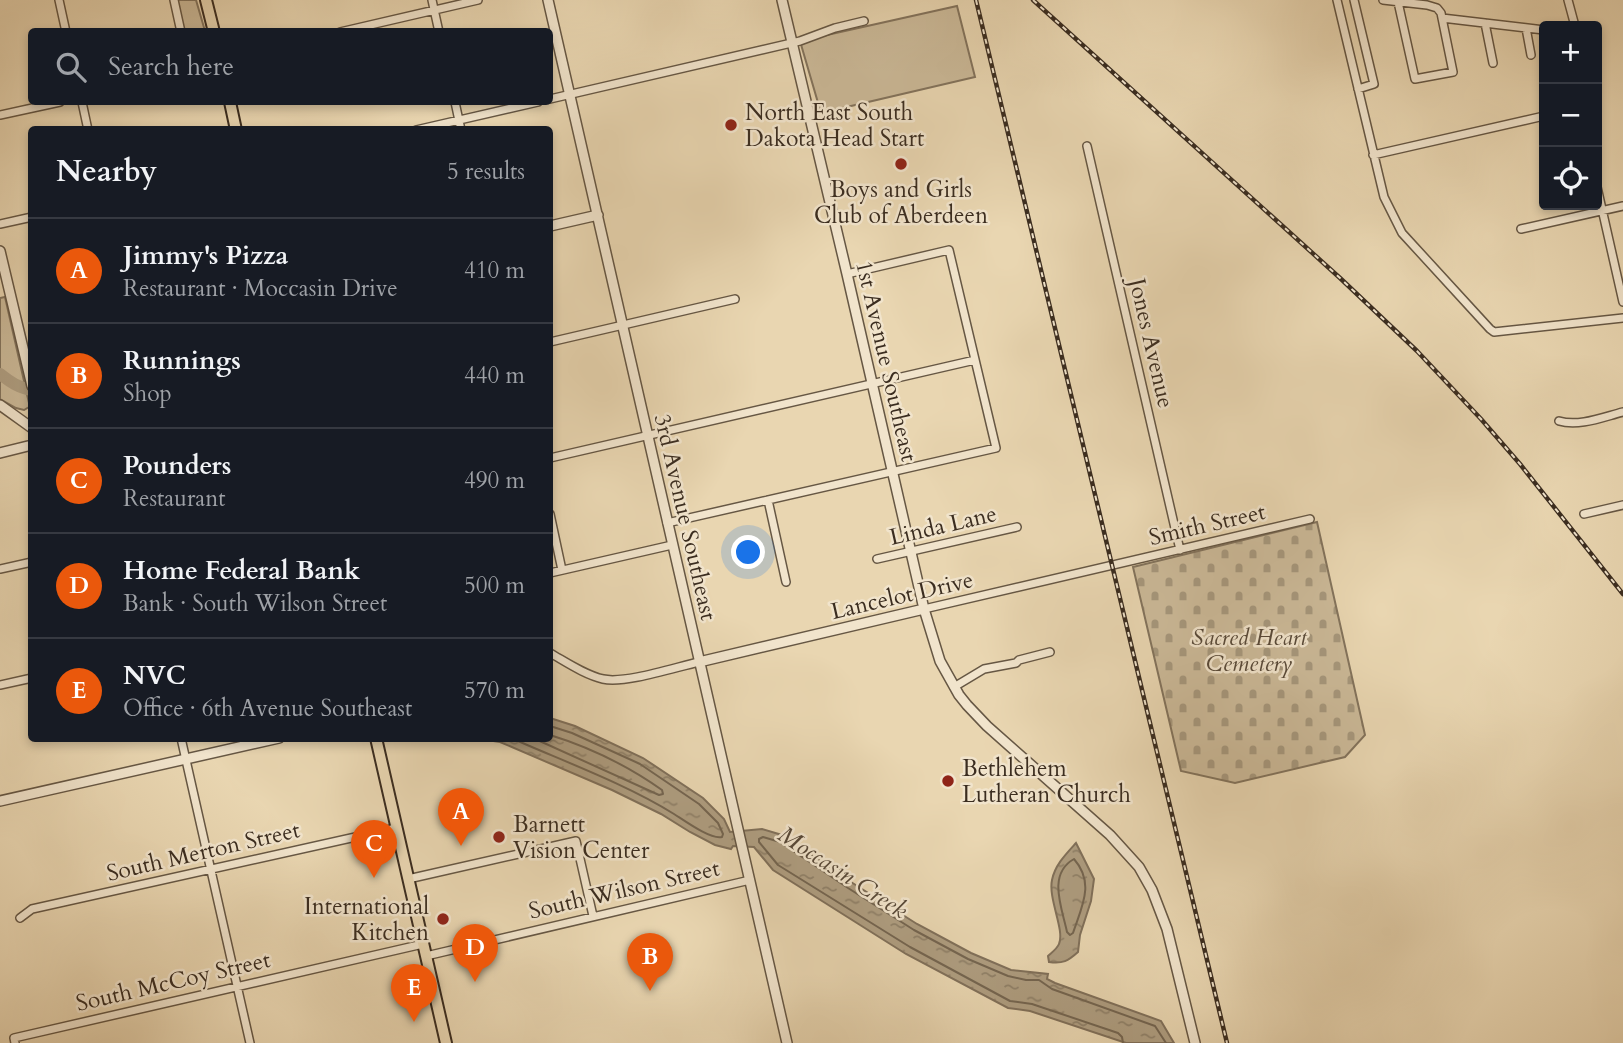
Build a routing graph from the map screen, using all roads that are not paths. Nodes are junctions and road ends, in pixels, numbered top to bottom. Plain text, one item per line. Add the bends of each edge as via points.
1 (60, 0) edge
2 (174, 0) edge
3 (206, 0) edge
4 (432, 0) edge
5 (478, 0) edge
6 (548, 0) edge
7 (782, 0) edge
8 (1337, 0) edge
9 (1354, 0) edge
10 (1383, 0) edge
11 (1568, 0) edge
12 (1398, 2) edge
13 (435, 10) junction
14 (1442, 18) junction
15 (864, 21) dead end
16 (1574, 21) edge
17 (1485, 23) junction
18 (65, 28) edge
19 (180, 28) edge
20 (213, 28) edge
21 (357, 28) edge
22 (438, 28) edge
23 (1526, 28) junction
24 (1539, 29) edge
25 (792, 42) junction
26 (1531, 55) dead end
27 (1493, 63) dead end
28 (1358, 89) junction
29 (570, 94) junction
30 (553, 98) edge
31 (47, 105) edge
32 (83, 105) edge
33 (231, 105) edge
34 (456, 105) edge
35 (525, 105) edge
36 (0, 116) edge
37 (1539, 117) edge
38 (459, 120) junction
39 (87, 126) edge
40 (235, 126) edge
41 (433, 126) edge
42 (460, 126) edge
43 (1087, 146) dead end
44 (1373, 155) junction
45 (1623, 206) edge
46 (1602, 210) junction
47 (598, 215) junction
48 (28, 218) edge
49 (0, 224) edge
50 (553, 225) edge
51 (1521, 229) dead end
52 (0, 251) edge
53 (847, 274) junction
54 (5, 292) edge
55 (735, 299) dead end
56 (1623, 302) edge
57 (1623, 318) edge
58 (622, 325) junction
59 (553, 341) edge
60 (27, 345) edge
61 (975, 360) junction
62 (872, 383) junction
63 (0, 404) edge
64 (1623, 412) edge
65 (1559, 421) dead end
66 (28, 425) edge
67 (648, 435) junction
68 (28, 447) edge
69 (0, 453) edge
70 (553, 456) edge
71 (893, 472) junction
72 (768, 500) junction
73 (1623, 505) edge
74 (1584, 514) dead end
75 (1310, 519) dead end
76 (667, 523) junction
77 (1017, 527) dead end
78 (553, 528) edge
79 (672, 545) junction
80 (1180, 550) junction
81 (911, 552) junction
82 (877, 559) dead end
83 (28, 563) edge
84 (1113, 565) joint
85 (0, 569) edge
86 (562, 570) junction
87 (553, 572) edge
88 (786, 582) dead end
89 (924, 609) junction
90 (1050, 652) dead end
91 (553, 655) edge
92 (699, 662) junction
93 (28, 679) edge
94 (0, 685) edge
95 (954, 687) junction
96 (182, 742) edge
97 (261, 742) edge
98 (377, 742) edge
99 (186, 759) junction
100 (0, 801) edge
101 (396, 828) junction
102 (211, 869) junction
103 (408, 879) junction
104 (750, 880) junction
105 (593, 916) junction
106 (20, 918) dead end
107 (424, 950) junction
108 (237, 986) junction
109 (15, 1040) edge
110 (250, 1043) edge
111 (446, 1043) edge
112 (787, 1043) edge
113 (1195, 1043) edge

1 - 18 street
2 - 19 street
3 - 20 highway
4 - 13 street
5 - 13 street
6 - 29 street, 3rd Avenue Southeast
7 - 25 street, 1st Avenue Southeast
8 - 28 street
9 - 28 street via 1374,84
10 - 12 street
11 - 16 street
12 - 14 street via 1437,8
12 - 14 street via 1415,79 1453,72
13 - 21 street
13 - 22 street
14 - 17 street
15 - 25 street
17 - 23 street
17 - 27 street
23 - 24 street
23 - 26 street
25 - 29 street
25 - 53 street, 1st Avenue Southeast
28 - 44 street
29 - 30 street
29 - 47 street, 3rd Avenue Southeast
31 - 36 street
32 - 39 street
33 - 40 highway
34 - 38 street
35 - 38 street
37 - 44 street
38 - 41 street
38 - 42 street
43 - 80 street, Jones Avenue
44 - 57 street via 1384,197 1402,233 1489,329
45 - 46 street
46 - 51 street
46 - 56 street
47 - 50 street
47 - 58 street, 3rd Avenue Southeast
48 - 49 street
52 - 54 street
53 - 61 street via 949,250
53 - 62 street, 1st Avenue Southeast
54 - 60 street
55 - 58 street
58 - 59 street
58 - 67 street, 3rd Avenue Southeast
61 - 62 street
61 - 71 street via 996,448
62 - 67 street
62 - 71 street, 1st Avenue Southeast
63 - 66 street
64 - 65 street via 1572,423
67 - 70 street
67 - 76 street, 3rd Avenue Southeast
68 - 69 street
71 - 72 street
71 - 81 street, 1st Avenue Southeast
72 - 76 street
72 - 88 street
73 - 74 street
75 - 80 street, Smith Street
76 - 79 street, 3rd Avenue Southeast
77 - 81 street, Linda Lane
78 - 86 street
79 - 86 street
79 - 92 street, 3rd Avenue Southeast
80 - 84 street, Smith Street
81 - 82 street, Linda Lane
81 - 89 street, 1st Avenue Southeast
83 - 85 street
84 - 89 street, Lancelot Drive
86 - 87 street
89 - 92 street, Lancelot Drive
89 - 95 street, 1st Avenue Southeast via 940,661
90 - 95 street via 984,669
91 - 92 street via 593,676 612,680
92 - 104 street, 3rd Avenue Southeast
93 - 94 street
95 - 113 street, 1st Avenue Southeast via 987,726 1110,835 1139,867 1167,929
96 - 99 street
97 - 99 street
98 - 101 highway
99 - 100 street
99 - 102 street
101 - 102 street, South Merton Street
101 - 103 highway
102 - 106 street, South Merton Street via 32,909
102 - 108 street
103 - 105 street via 576,841
103 - 107 highway
104 - 105 street, South Wilson Street
104 - 112 street, 3rd Avenue Southeast
105 - 107 street, South Wilson Street
107 - 108 street, South McCoy Street
107 - 111 highway
108 - 109 street, South McCoy Street
108 - 110 street

